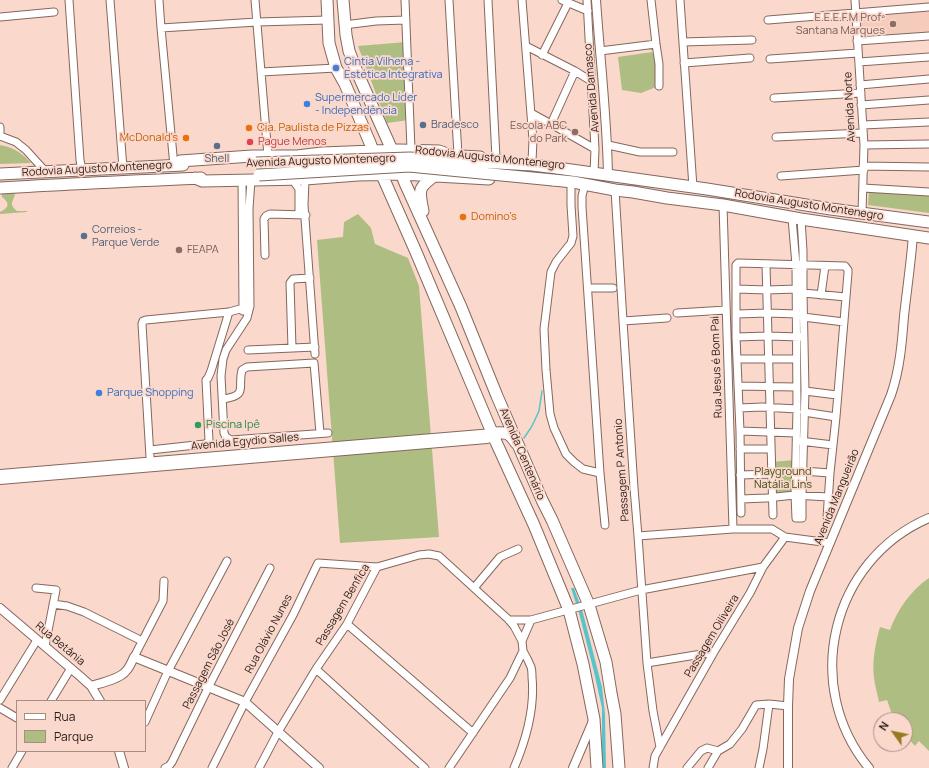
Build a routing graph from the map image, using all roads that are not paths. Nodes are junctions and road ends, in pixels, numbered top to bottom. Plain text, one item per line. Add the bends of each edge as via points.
1 (69, 0) edge
2 (110, 0) edge
3 (159, 0) edge
4 (255, 0) edge
5 (327, 0) edge
6 (343, 0) edge
7 (405, 0) edge
8 (449, 0) edge
9 (488, 0) edge
10 (522, 0) edge
11 (587, 0) edge
12 (596, 0) edge
13 (651, 0) edge
14 (680, 0) edge
15 (855, 0) edge
16 (565, 1) edge
17 (929, 7) edge
18 (588, 11) junction
19 (54, 12) dead end
20 (856, 13) junction
21 (0, 17) edge
22 (328, 20) junction
23 (406, 20) junction
24 (768, 20) dead end
25 (257, 22) junction
26 (344, 25) junction
27 (161, 28) junction
28 (929, 36) edge
29 (752, 40) dead end
30 (857, 41) junction
31 (683, 42) junction
32 (656, 44) junction
33 (526, 46) junction
34 (600, 50) junction
35 (858, 53) junction
36 (542, 55) junction
37 (929, 57) edge
38 (750, 58) dead end
39 (770, 60) dead end
40 (859, 62) junction
41 (684, 63) junction
42 (336, 68) junction
43 (575, 71) junction
44 (261, 72) junction
45 (929, 79) edge
46 (591, 81) junction
47 (860, 84) junction
48 (659, 86) dead end
49 (861, 93) junction
50 (774, 98) dead end
51 (929, 100) edge
52 (861, 105) junction
53 (531, 113) junction
54 (929, 122) edge
55 (551, 124) junction
56 (863, 124) junction
57 (0, 127) edge
58 (863, 133) junction
59 (0, 136) edge
60 (776, 137) dead end
61 (929, 144) edge
62 (608, 145) junction
63 (864, 145) junction
64 (411, 149) junction
65 (595, 149) junction
66 (373, 150) junction
67 (392, 150) junction
68 (351, 152) junction
69 (673, 152) dead end
70 (454, 155) junction
71 (268, 156) junction
72 (496, 158) junction
73 (532, 161) junction
74 (176, 165) junction
75 (123, 168) junction
76 (863, 168) junction
77 (929, 168) edge
78 (82, 170) junction
79 (46, 172) junction
80 (589, 172) junction
81 (0, 174) edge
82 (364, 174) junction
83 (382, 174) junction
84 (401, 174) junction
85 (433, 175) junction
86 (608, 175) junction
87 (781, 176) dead end
88 (195, 178) junction
89 (250, 178) junction
90 (585, 184) junction
91 (303, 186) junction
92 (572, 187) junction
93 (693, 187) junction
94 (0, 188) edge
95 (863, 188) junction
96 (389, 190) junction
97 (615, 190) junction
98 (929, 192) edge
99 (582, 196) junction
100 (723, 205) junction
101 (862, 213) junction
102 (302, 215) junction
103 (797, 218) junction
104 (929, 222) edge
105 (426, 228) junction
106 (912, 235) junction
107 (573, 236) junction
108 (584, 237) junction
109 (929, 238) edge
110 (265, 255) dead end
111 (766, 264) junction
112 (800, 265) junction
113 (825, 266) junction
114 (310, 278) junction
115 (588, 288) junction
116 (613, 288) dead end
117 (736, 289) junction
118 (767, 290) junction
119 (800, 291) junction
120 (822, 295) junction
121 (846, 297) junction
122 (246, 307) junction
123 (726, 310) junction
124 (229, 312) junction
125 (768, 312) junction
126 (677, 313) dead end
127 (736, 314) junction
128 (800, 315) junction
129 (667, 318) dead end
130 (622, 321) junction
131 (844, 322) junction
132 (768, 336) junction
133 (736, 337) junction
134 (796, 337) junction
135 (804, 337) junction
136 (292, 348) junction
137 (248, 350) dead end
138 (769, 359) junction
139 (796, 359) junction
140 (737, 360) junction
141 (738, 386) junction
142 (769, 386) junction
143 (796, 387) junction
144 (805, 391) junction
145 (837, 395) junction
146 (223, 399) junction
147 (770, 407) junction
148 (739, 408) junction
149 (797, 409) junction
150 (804, 412) junction
151 (836, 417) junction
152 (740, 431) junction
153 (770, 431) junction
154 (320, 433) junction
155 (328, 433) dead end
156 (796, 436) junction
157 (492, 438) junction
158 (804, 441) junction
159 (833, 445) junction
160 (740, 449) junction
161 (771, 449) junction
162 (523, 456) junction
163 (803, 471) junction
164 (600, 473) junction
165 (830, 473) junction
166 (0, 474) edge
167 (772, 474) junction
168 (740, 475) junction
169 (0, 480) edge
170 (798, 495) junction
171 (772, 497) junction
172 (828, 497) junction
173 (741, 499) junction
174 (542, 500) junction
175 (526, 507) junction
176 (741, 513) dead end
177 (773, 515) dead end
178 (827, 518) dead end
179 (929, 518) edge
180 (552, 520) junction
181 (534, 525) junction
182 (605, 525) dead end
183 (733, 529) junction
184 (638, 536) junction
185 (785, 537) junction
186 (830, 543) junction
187 (518, 549) dead end
188 (227, 562) dead end
189 (377, 567) junction
190 (763, 567) junction
191 (270, 568) dead end
192 (164, 581) dead end
193 (36, 588) dead end
194 (474, 588) junction
195 (642, 590) junction
196 (53, 604) junction
197 (587, 606) junction
198 (0, 608) edge
199 (571, 610) junction
200 (509, 620) junction
201 (532, 620) junction
202 (347, 624) junction
203 (37, 640) junction
204 (522, 640) junction
205 (142, 641) junction
206 (45, 646) junction
207 (523, 650) junction
208 (714, 652) junction
209 (134, 657) junction
210 (647, 663) junction
211 (71, 668) junction
212 (316, 669) junction
213 (168, 671) junction
214 (91, 686) junction
215 (208, 686) junction
216 (0, 700) edge
217 (52, 700) edge
218 (99, 700) edge
219 (245, 702) junction
220 (769, 704) junction
221 (788, 706) junction
222 (0, 708) edge
223 (16, 717) edge
224 (594, 719) junction
225 (146, 720) edge
226 (278, 732) junction
227 (473, 733) junction
228 (660, 747) junction
229 (718, 751) junction
230 (21, 752) edge
231 (120, 752) edge
232 (12, 768) edge
233 (124, 768) edge
234 (165, 768) edge
235 (212, 768) edge
236 (259, 768) edge
237 (319, 768) edge
238 (425, 768) edge
239 (449, 768) edge
240 (514, 768) edge
241 (573, 768) edge
242 (597, 768) edge
243 (619, 768) edge
244 (653, 768) edge
245 (687, 768) edge
246 (708, 768) edge
247 (759, 768) edge
248 (788, 768) edge
249 (869, 768) edge

1 - 78 street
2 - 75 street
3 - 27 street
4 - 25 street
5 - 22 main road, Avenida Centenário
6 - 26 main road, Avenida Centenário
7 - 23 street
8 - 70 street
9 - 72 street
10 - 33 street
11 - 18 street, Avenida Damasco
12 - 34 street, Avenida Damasco
13 - 32 street
14 - 31 street
15 - 20 street, Avenida Norte
16 - 18 street
16 - 36 street
17 - 20 street
18 - 46 street, Avenida Damasco
19 - 21 street
20 - 24 street
20 - 30 street, Avenida Norte
22 - 25 street
22 - 42 main road, Avenida Centenário via 329,43
23 - 26 street
23 - 64 street
25 - 27 street
25 - 44 street
26 - 67 main road, Avenida Centenário via 349,51
27 - 74 street
28 - 30 street
29 - 31 street
30 - 35 street, Avenida Norte
31 - 41 street
32 - 34 street
32 - 48 street
33 - 36 street
33 - 53 street
34 - 62 street, Avenida Damasco
35 - 39 street
35 - 40 street, Avenida Norte
36 - 43 street
37 - 40 street
38 - 41 street
40 - 47 street, Avenida Norte
41 - 93 street
42 - 44 street
42 - 66 main road, Avenida Centenário
43 - 46 street
43 - 55 street
44 - 71 street
45 - 47 street
46 - 65 street, Avenida Damasco
47 - 49 street, Avenida Norte
49 - 50 street
49 - 52 street, Avenida Norte
51 - 52 street
52 - 56 street, Avenida Norte
53 - 55 street
53 - 73 street
54 - 56 street
55 - 65 street
56 - 58 street, Avenida Norte
57 - 59 street
58 - 60 street
58 - 63 street, Avenida Norte
59 - 79 street via 16,142
61 - 63 street
62 - 69 street via 640,152
62 - 86 street, Avenida Damasco
63 - 76 street, Avenida Norte
64 - 67 main road, Rodovia Augusto Montenegro
64 - 70 main road, Rodovia Augusto Montenegro
65 - 80 street, Avenida Damasco
66 - 67 main road, Rodovia Augusto Montenegro
66 - 68 main road, Rodovia Augusto Montenegro
66 - 83 main road, Avenida Centenário
67 - 84 main road, Avenida Centenário
68 - 71 main road, Rodovia Augusto Montenegro
68 - 82 main road via 364,155 369,161 369,168
70 - 72 main road, Rodovia Augusto Montenegro
70 - 85 main road via 412,152 403,158 403,166 410,171
71 - 74 main road, Rodovia Augusto Montenegro via 180,161
72 - 73 main road, Rodovia Augusto Montenegro
73 - 80 main road, Rodovia Augusto Montenegro via 575,166
74 - 75 main road, Rodovia Augusto Montenegro
74 - 80 main road, Avenida Augusto Montenegro, bridge via 410,158 532,165
75 - 78 main road, Rodovia Augusto Montenegro
76 - 77 street
76 - 87 street
76 - 95 street, Avenida Norte
78 - 79 main road, Rodovia Augusto Montenegro
79 - 81 main road, Rodovia Augusto Montenegro
80 - 86 main road, Rodovia Augusto Montenegro
82 - 83 main road, Rodovia Augusto Montenegro
82 - 91 main road, Rodovia Augusto Montenegro
82 - 96 main road via 376,179
83 - 84 main road, Rodovia Augusto Montenegro
83 - 96 main road, Avenida Centenário
84 - 85 main road, Rodovia Augusto Montenegro
84 - 105 main road, Avenida Centenário
85 - 92 main road, Rodovia Augusto Montenegro
85 - 105 main road via 423,186 420,194
86 - 93 main road, Rodovia Augusto Montenegro
88 - 89 main road, Avenida Augusto Montenegro
88 - 89 main road, Rodovia Augusto Montenegro via 202,181
88 - 94 main road, Rodovia Augusto Montenegro
89 - 91 main road, Rodovia Augusto Montenegro via 292,179
89 - 92 main road, Avenida Augusto Montenegro, bridge via 409,166 553,180
89 - 122 street
90 - 92 main road, Rodovia Augusto Montenegro
90 - 97 main road, Rodovia Augusto Montenegro
90 - 99 street
91 - 102 street
92 - 99 street
92 - 107 street
93 - 101 main road, Rodovia Augusto Montenegro
95 - 98 street
95 - 101 street, Avenida Norte
96 - 157 main road, Avenida Centenário
97 - 100 main road, Rodovia Augusto Montenegro
97 - 130 street, Passagem P Antonio
99 - 108 street
100 - 103 main road, Rodovia Augusto Montenegro
100 - 123 street, Rua Jesus é Bom Pai
101 - 104 main road, Rodovia Augusto Montenegro
102 - 110 street via 266,216
102 - 114 street
103 - 106 main road, Rodovia Augusto Montenegro
103 - 112 street
105 - 162 main road, Avenida Centenário
106 - 109 main road, Rodovia Augusto Montenegro
106 - 186 street, Avenida Mangueirão via 896,381
107 - 108 street
107 - 164 street via 551,272 544,329 550,406 554,428 566,454 583,469
108 - 115 street
111 - 112 street
111 - 117 street via 738,263
111 - 118 street
112 - 113 street
112 - 119 street
113 - 120 street
113 - 121 street via 844,266 848,270
114 - 136 street via 293,280 290,283
114 - 136 street via 315,350
115 - 116 street
115 - 164 street
117 - 118 street
117 - 127 street
118 - 119 street
118 - 125 street
119 - 120 street
119 - 128 street
120 - 121 street
121 - 131 street
122 - 124 street
122 - 146 street via 247,318 226,350 223,360
123 - 126 street
123 - 183 street, Rua Jesus é Bom Pai
124 - 124 street via 143,321 150,454 209,442 206,380
125 - 127 street
125 - 128 street
125 - 132 street
127 - 133 street
128 - 131 street
128 - 134 street
128 - 135 street
129 - 130 street
130 - 184 street, Passagem P Antonio
131 - 145 street
132 - 133 street
132 - 134 street
132 - 138 street
133 - 140 street
134 - 135 street
134 - 139 street
135 - 144 street
136 - 137 street
138 - 139 street
138 - 140 street
138 - 142 street
139 - 143 street
140 - 141 street
141 - 142 street
141 - 148 street
142 - 143 street
142 - 147 street
143 - 149 street
144 - 145 street
144 - 150 street
145 - 151 street
146 - 154 street via 224,433 231,440
146 - 154 street via 238,395 241,390 242,370 247,367 314,363
147 - 148 street
147 - 149 street
147 - 153 street
148 - 152 street
149 - 156 street
150 - 151 street
150 - 158 street
151 - 159 street
152 - 153 street
152 - 160 street
153 - 156 street
153 - 161 street
154 - 155 street
156 - 158 street
156 - 170 street
157 - 162 main road via 509,434
157 - 166 street, Avenida Egydio Salles
157 - 169 street, Avenida Egydio Salles
157 - 175 main road, Avenida Centenário
158 - 159 street
158 - 163 street
159 - 165 street
160 - 161 street
160 - 168 street
161 - 167 street
162 - 174 main road, Avenida Centenário
163 - 165 street
163 - 170 street
164 - 182 street
165 - 172 street
167 - 168 street
167 - 171 street
168 - 173 street
170 - 171 street
170 - 172 street
171 - 173 street
171 - 177 street
172 - 178 street
173 - 176 street
174 - 175 main road via 539,509 532,510
174 - 180 main road, Avenida Centenário
175 - 181 main road, Avenida Centenário
179 - 249 street via 906,530 878,552 848,595 836,628 832,662 835,697 846,730
180 - 181 main road via 543,516
180 - 197 main road, Avenida Centenário
181 - 199 main road, Avenida Centenário
183 - 184 street
183 - 185 street via 772,529
184 - 195 street, Passagem P Antonio
185 - 186 street
185 - 190 street, Passagem Oiliveira
186 - 221 street, Avenida Mangueirão via 798,628 789,679
187 - 194 street via 500,557
188 - 213 street
189 - 194 street, Passagem Benfica via 419,555 439,556
189 - 202 street, Passagem Benfica
189 - 219 street, Rua Olávio Nunes via 318,563 293,615
190 - 195 street
190 - 208 street, Passagem Oiliveira
191 - 215 street, Passagem São José
192 - 205 street via 163,601
193 - 196 street via 56,590
194 - 200 street, Passagem Benfica
195 - 197 street
195 - 210 street, Passagem P Antonio
196 - 205 street via 84,612
196 - 206 street
197 - 199 street
197 - 243 main road, Avenida Centenário via 606,662 615,714
198 - 203 street, Rua Betânia
199 - 201 street
199 - 224 main road, Avenida Centenário
200 - 201 street
200 - 204 street, Passagem Benfica
201 - 204 street
202 - 212 street, Passagem Benfica
202 - 227 street
203 - 206 street, Rua Betânia
203 - 216 street
204 - 207 street
205 - 209 street
206 - 211 street, Rua Betânia
207 - 227 street via 510,678
207 - 240 street via 531,668 533,693 525,735
208 - 210 street
208 - 228 street, Passagem Oiliveira
209 - 213 street
209 - 214 street via 123,674
210 - 228 street, Passagem P Antonio
211 - 214 street, Rua Betânia
211 - 217 street
212 - 226 street, Passagem Benfica
212 - 238 street
213 - 215 street
213 - 225 street
214 - 218 street, Rua Betânia
215 - 219 street
215 - 234 street, Passagem São José via 172,762
219 - 226 street
219 - 235 street, Rua Olávio Nunes
220 - 221 street
220 - 229 street via 756,704 730,744
220 - 247 street via 764,749
221 - 248 street, Avenida Mangueirão
222 - 223 street
224 - 241 street
224 - 242 main road, Avenida Centenário
226 - 236 street, Passagem Benfica
226 - 237 street
227 - 239 street
228 - 244 street, Passagem Oiliveira
229 - 245 street via 707,748 701,751
229 - 246 street
230 - 232 street
231 - 233 street

